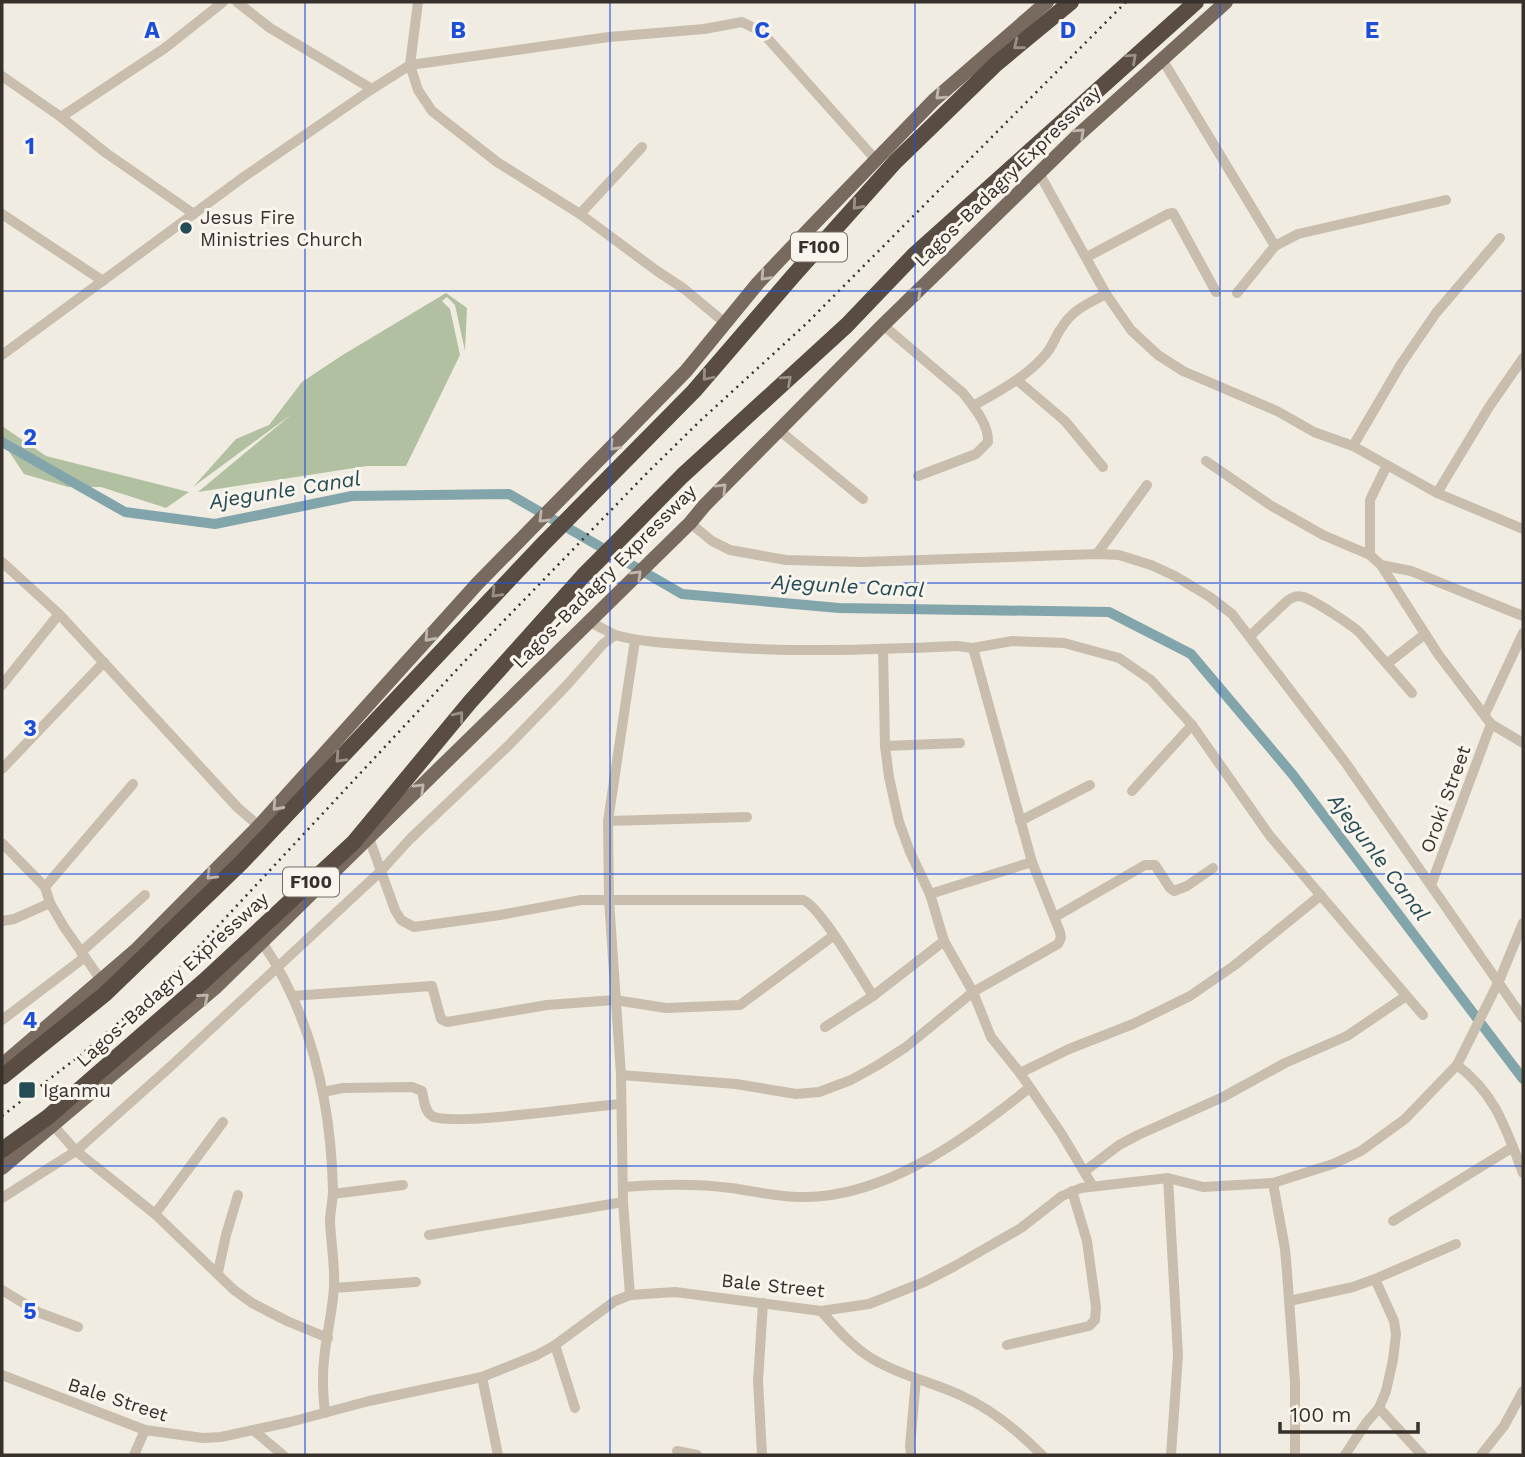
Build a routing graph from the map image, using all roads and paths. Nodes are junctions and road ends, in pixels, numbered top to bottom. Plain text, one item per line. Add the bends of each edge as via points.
1 (223, 2) edge
2 (237, 2) edge
3 (418, 2) edge
4 (1047, 2) edge
5 (1071, 2) edge
6 (1196, 2) edge
7 (1226, 2) edge
8 (1162, 59) junction
9 (410, 65) junction
10 (2, 76) edge
11 (372, 89) junction
12 (61, 117) junction
13 (642, 147) dead end
14 (876, 160) junction
15 (1038, 173) junction
16 (1446, 200) dead end
17 (2, 214) edge
18 (194, 214) junction
19 (580, 214) junction
20 (1500, 238) dead end
21 (1275, 246) junction
22 (1087, 257) junction
23 (103, 281) junction
24 (1216, 292) dead end
25 (1237, 293) dead end
26 (1106, 295) junction
27 (725, 323) junction
28 (883, 325) junction
29 (2, 355) edge
30 (1523, 358) edge
31 (1018, 381) junction
32 (973, 406) junction
33 (780, 430) junction
34 (1353, 446) junction
35 (1206, 461) dead end
36 (1387, 465) junction
37 (1103, 467) dead end
38 (918, 476) dead end
39 (1147, 485) dead end
40 (1437, 493) junction
41 (863, 499) dead end
42 (690, 523) junction
43 (1523, 529) edge
44 (1097, 554) junction
45 (1370, 555) junction
46 (2, 562) edge
47 (1381, 565) junction
48 (59, 614) junction
49 (1523, 616) edge
50 (590, 622) junction
51 (1523, 632) edge
52 (1425, 634) junction
53 (615, 635) junction
54 (1250, 636) junction
55 (635, 640) junction
56 (973, 648) junction
57 (883, 649) junction
58 (104, 662) junction
59 (1388, 663) junction
60 (2, 685) edge
61 (1412, 693) dead end
62 (1488, 719) junction
63 (1192, 725) junction
64 (960, 743) dead end
65 (1523, 743) edge
66 (885, 746) junction
67 (2, 769) edge
68 (133, 784) dead end
69 (1090, 785) dead end
70 (1132, 791) dead end
71 (747, 817) dead end
72 (608, 821) junction
73 (1020, 821) junction
74 (259, 826) junction
75 (369, 838) junction
76 (2, 843) edge
77 (1032, 862) junction
78 (1213, 867) dead end
79 (381, 870) junction
80 (1431, 885) junction
81 (45, 887) junction
82 (930, 894) junction
83 (145, 895) dead end
84 (1321, 895) junction
85 (609, 900) junction
86 (50, 902) junction
87 (1055, 917) junction
88 (2, 921) edge
89 (1523, 923) edge
90 (833, 936) junction
91 (262, 942) junction
92 (944, 942) junction
93 (83, 955) junction
94 (279, 967) junction
95 (101, 980) junction
96 (1499, 981) junction
97 (973, 992) junction
98 (292, 996) junction
99 (873, 996) junction
100 (1406, 996) junction
101 (615, 1000) junction
102 (1423, 1015) dead end
103 (1523, 1018) edge
104 (2, 1020) edge
105 (825, 1027) dead end
106 (1460, 1060) junction
107 (2, 1065) edge
108 (1020, 1073) junction
109 (621, 1075) junction
110 (2, 1077) edge
111 (1028, 1088) junction
112 (323, 1092) junction
113 (621, 1104) junction
114 (223, 1122) dead end
115 (53, 1125) junction
116 (1513, 1147) junction
117 (2, 1150) edge
118 (76, 1151) junction
119 (2, 1167) edge
120 (1085, 1171) junction
121 (1523, 1173) edge
122 (1168, 1178) junction
123 (1273, 1183) junction
124 (403, 1185) dead end
125 (1092, 1185) junction
126 (624, 1187) junction
127 (1072, 1191) junction
128 (333, 1194) junction
129 (238, 1195) dead end
130 (2, 1198) edge
131 (624, 1202) junction
132 (155, 1214) junction
133 (1393, 1221) dead end
134 (429, 1235) dead end
135 (1456, 1244) dead end
136 (218, 1272) junction
137 (1375, 1279) junction
138 (416, 1282) dead end
139 (334, 1288) junction
140 (2, 1290) edge
141 (630, 1295) junction
142 (1289, 1301) junction
143 (763, 1303) junction
144 (821, 1311) junction
145 (78, 1327) dead end
146 (328, 1338) junction
147 (555, 1345) junction
148 (1007, 1345) dead end
149 (2, 1375) edge
150 (482, 1377) junction
151 (916, 1378) junction
152 (1523, 1391) edge
153 (575, 1408) dead end
154 (1379, 1408) junction
155 (325, 1413) junction
156 (145, 1430) junction
157 (253, 1430) junction
158 (677, 1451) dead end
159 (134, 1455) edge
160 (283, 1455) edge
161 (498, 1455) edge
162 (697, 1455) edge
163 (762, 1455) edge
164 (911, 1455) edge
165 (1042, 1455) edge
166 (1171, 1455) edge
167 (1295, 1455) edge
168 (1345, 1455) edge
169 (1422, 1455) edge
170 (1481, 1455) edge

1 - 12 street via 165,48
2 - 11 street
3 - 9 street
4 -> 14 main road via 934,100
5 -> 110 highway, Lagos-Badagry Expressway / F100 via 996,64 895,162 694,391 241,863 105,994
117 -> 6 highway, Lagos-Badagry Expressway / F100 via 48,1117 204,981 355,842 470,702 583,576 682,476 847,325 914,254
7 - 8 main road, Lagos-Badagry Expressway
15 -> 8 main road, Lagos-Badagry Expressway
8 - 21 street
9 - 11 street
9 - 14 street via 742,22 762,32
9 - 19 street via 418,90 432,111 497,162
10 - 12 street
11 - 18 street
12 - 18 street
13 - 19 street
14 -> 27 main road
15 - 22 street
28 -> 15 main road, Lagos-Badagry Expressway
16 - 21 street via 1314,229
17 - 23 street
18 - 23 street
19 - 27 street
20 - 34 street via 1436,313
21 - 25 street
22 - 24 street via 1173,213
22 - 26 street
23 - 29 street
26 - 31 street via 1070,317 1046,355
26 - 34 street via 1143,342 1183,371
27 -> 74 main road via 686,371 477,584
28 - 32 street
28 - 33 main road, Lagos-Badagry Expressway
30 - 40 street
31 - 32 street
31 - 37 street via 1065,421
32 - 38 street via 989,435 984,448
33 - 41 street
42 -> 33 main road, Lagos-Badagry Expressway
34 - 36 street
35 - 45 street via 1291,517
36 - 40 street
36 - 45 street via 1370,500
39 - 44 street
40 - 43 street
42 - 44 street via 730,550 786,560
50 -> 42 main road, Lagos-Badagry Expressway
44 - 54 street via 1119,555 1175,576 1232,614
45 - 47 street
46 - 48 street
47 - 49 street via 1411,571
47 - 52 street
48 - 58 street
48 - 60 street
50 - 53 street
75 -> 50 main road, Lagos-Badagry Expressway
51 - 62 street, Oroki Street
52 - 59 street
52 - 62 street
53 - 55 street
53 - 79 street
54 - 59 street via 1287,601 1303,597 1351,625
54 - 80 street
55 - 57 street via 731,648
55 - 72 street
56 - 57 street
56 - 63 street via 1043,641 1119,658 1151,680
56 - 73 street
57 - 66 street
58 - 67 street
58 - 74 street
59 - 61 street
62 - 65 street
62 - 80 street, Oroki Street
63 - 70 street
63 - 84 street via 1270,836
64 - 66 street
66 - 82 street via 899,822
68 - 81 street
69 - 73 street
71 - 72 street
72 - 85 street
73 - 77 street
74 -> 95 main road
75 - 79 street
75 - 91 main road, Lagos-Badagry Expressway
76 - 81 street
77 - 82 street
77 - 87 street
78 - 87 street via 1174,891 1155,865 1145,864
79 - 85 street via 401,920 414,927 581,900
79 - 94 street
80 - 96 street
81 - 86 street
82 - 92 street
83 - 93 street
84 - 100 street
84 - 108 street via 1190,996
85 - 90 street via 803,900
85 - 101 street
86 - 88 street
86 - 93 street
87 - 97 street via 1061,938 1055,947
89 - 96 street, Bale Street
90 - 99 street
90 - 101 street via 740,1005 666,1008
91 - 94 street
115 -> 91 main road, Lagos-Badagry Expressway via 215,988
92 - 97 street
92 - 99 street
93 - 95 street
93 - 104 street
94 - 98 street
94 - 118 street
95 - 107 main road
96 - 103 street
96 - 106 street, Bale Street
97 - 108 street via 991,1037
97 - 109 street via 905,1047 851,1080 819,1092 796,1094
98 - 101 street via 432,986 441,1019 447,1022 547,1005
98 - 112 street
99 - 105 street
100 - 102 street
100 - 120 street via 1347,1036 1119,1145
101 - 109 street
106 - 116 street via 1482,1086
106 - 123 street, Bale Street via 1405,1119 1361,1151
108 - 111 street
109 - 113 street
111 - 120 street
111 - 126 street via 942,1152 856,1191 801,1197 703,1185
112 - 113 street via 412,1087 422,1091 432,1116 448,1119
112 - 128 street
113 - 126 street
114 - 132 street
115 - 118 street
115 - 119 main road, Lagos-Badagry Expressway
116 - 121 street
116 - 133 street
118 - 130 street
118 - 132 street
120 - 125 street
122 - 123 street, Bale Street via 1203,1187
122 - 125 street, Bale Street
122 - 166 street via 1178,1355
123 - 142 street
124 - 128 street
125 - 127 street, Bale Street
126 - 131 street
127 - 144 street, Bale Street via 991,1246 924,1282 869,1304
127 - 148 street via 1087,1241 1095,1320 1089,1326
128 - 139 street
129 - 136 street
131 - 134 street
131 - 141 street
132 - 136 street
135 - 137 street
136 - 146 street via 252,1303
137 - 142 street
137 - 154 street via 1396,1334 1390,1377
138 - 139 street
139 - 146 street
140 - 145 street via 40,1313
141 - 143 street, Bale Street via 675,1292
141 - 147 street, Bale Street
142 - 167 street
143 - 144 street, Bale Street
143 - 163 street via 758,1381
144 - 151 street via 871,1358
146 - 155 street via 322,1382
147 - 150 street, Bale Street
147 - 153 street
149 - 156 street, Bale Street
150 - 155 street, Bale Street
150 - 161 street
151 - 164 street
151 - 165 street via 960,1395 1002,1419
152 - 170 street
154 - 168 street
154 - 169 street
155 - 157 street, Bale Street
156 - 157 street, Bale Street via 203,1438
156 - 159 street
157 - 160 street
158 - 162 street

